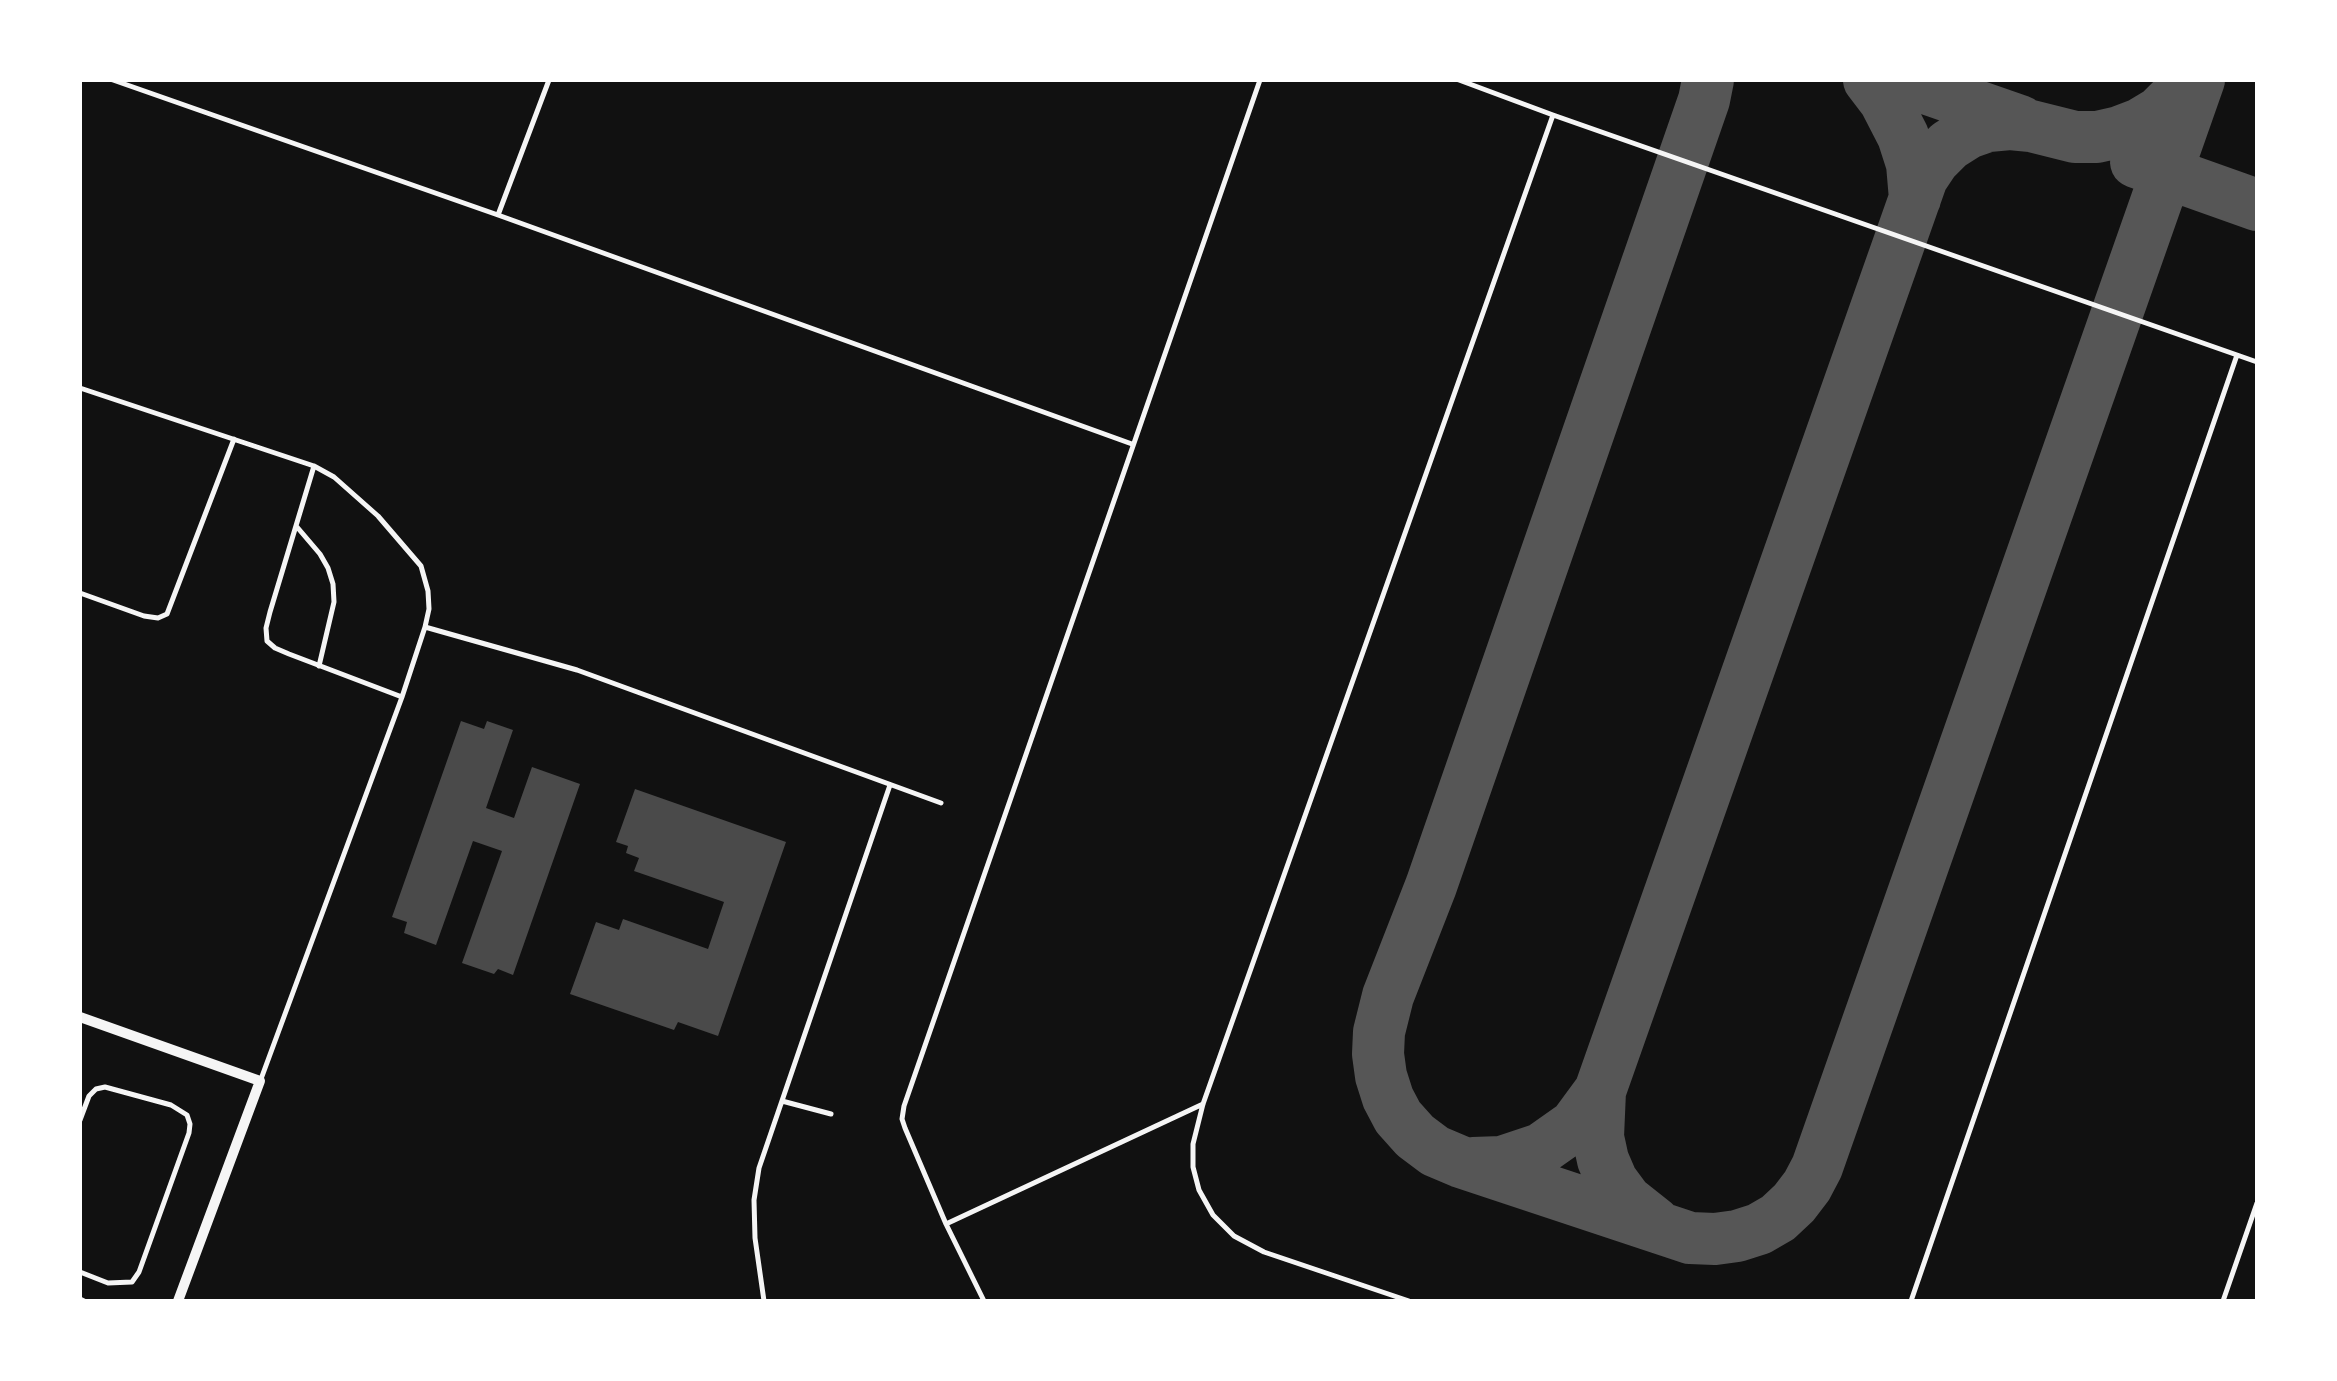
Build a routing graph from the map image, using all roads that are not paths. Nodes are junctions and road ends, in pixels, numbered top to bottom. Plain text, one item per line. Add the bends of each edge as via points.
1 (113, 80) edge
2 (549, 80) edge
3 (1260, 80) edge
4 (1459, 80) edge
5 (1553, 115) junction
6 (498, 215) junction
7 (2237, 356) junction
8 (2257, 362) edge
9 (80, 388) edge
10 (234, 439) junction
11 (1132, 444) junction
12 (314, 466) junction
13 (296, 526) junction
14 (80, 593) edge
15 (426, 626) junction
16 (318, 666) junction
17 (402, 697) junction
18 (890, 785) junction
19 (941, 803) dead end
20 (80, 1017) edge
21 (260, 1082) junction
22 (782, 1101) junction
23 (1203, 1104) junction
24 (830, 1114) dead end
25 (80, 1120) edge
26 (2257, 1203) edge
27 (946, 1224) junction
28 (81, 1275) edge
29 (178, 1301) edge
30 (764, 1301) edge
31 (984, 1301) edge
32 (1408, 1301) edge
33 (1911, 1301) edge
34 (2223, 1301) edge

1 - 6 lane
2 - 6 lane
3 - 11 lane
4 - 5 lane
5 - 7 lane
5 - 23 lane
6 - 11 lane
7 - 8 lane
7 - 33 lane
9 - 10 lane
10 - 12 lane
10 - 14 lane via 167,614 144,616
11 - 27 lane via 904,1106 905,1128
12 - 13 lane
12 - 15 lane via 378,516 420,566 428,590
13 - 16 lane via 320,554 333,584
13 - 16 lane via 266,628 268,641
15 - 17 lane
15 - 18 lane via 576,670
16 - 17 lane
17 - 21 lane
18 - 19 lane
18 - 22 lane
20 - 21 street
21 - 29 street
22 - 24 lane
22 - 30 lane via 754,1200
23 - 27 lane
23 - 32 lane via 1193,1168 1213,1216 1264,1252
25 - 28 lane via 89,1096 105,1087 172,1105 190,1124 132,1282 108,1284
26 - 34 lane
27 - 31 lane

